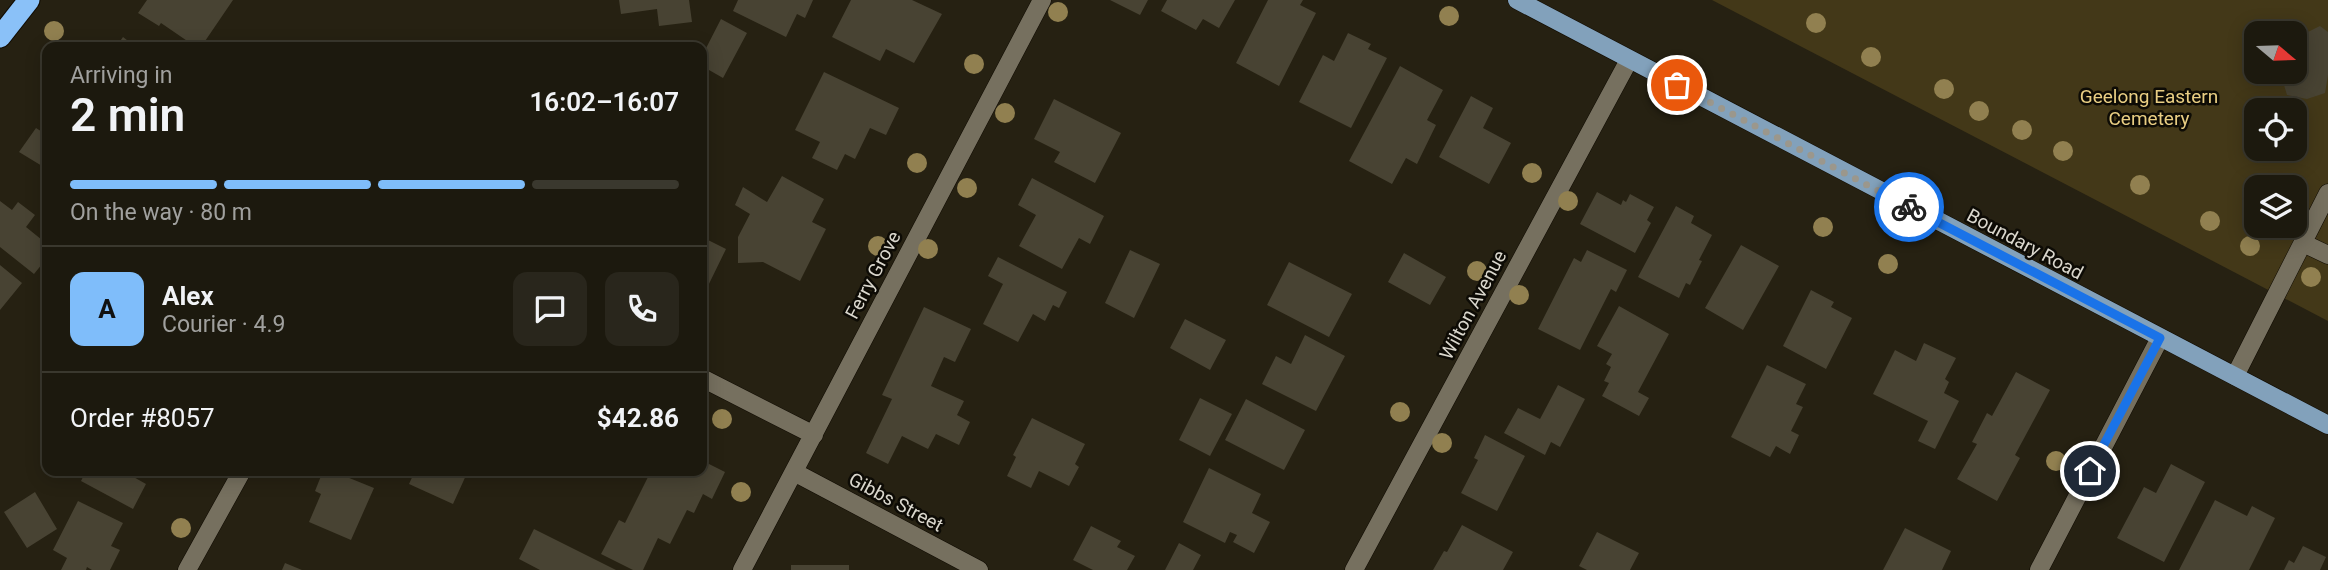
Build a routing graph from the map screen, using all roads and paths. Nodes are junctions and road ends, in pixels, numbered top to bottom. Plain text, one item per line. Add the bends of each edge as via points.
1 (29, 0) edge
2 (1042, 0) edge
3 (1517, 0) edge
4 (0, 37) edge
5 (1629, 60) junction
6 (2328, 193) edge
7 (2302, 243) junction
8 (2328, 255) edge
9 (2160, 338) junction
10 (2235, 376) junction
11 (707, 380) edge
12 (2328, 425) edge
13 (814, 435) junction
14 (794, 472) junction
15 (239, 476) edge
16 (187, 570) edge
17 (742, 570) edge
18 (979, 570) edge
19 (1354, 570) edge
20 (2039, 570) edge

1 - 4 highway
2 - 13 street, Ferry Grove
3 - 5 main road, Boundary Road
5 - 9 main road, Boundary Road
5 - 19 street, Wilton Avenue
6 - 7 street
7 - 8 street
7 - 10 street
9 - 10 main road, Boundary Road
9 - 20 street
10 - 12 main road, Boundary Road
11 - 13 street
13 - 14 street, Ferry Grove
14 - 17 street, Ferry Grove
14 - 18 street, Gibbs Street
15 - 16 street

